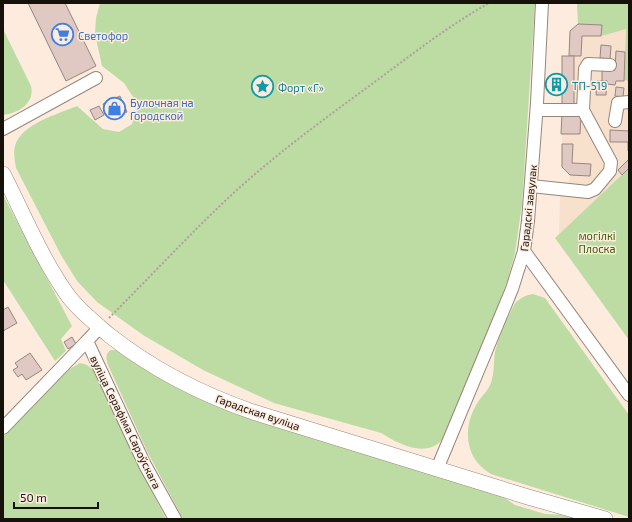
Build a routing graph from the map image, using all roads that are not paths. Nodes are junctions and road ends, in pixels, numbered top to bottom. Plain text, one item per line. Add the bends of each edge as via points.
1 (542, 3) edge
2 (610, 65) dead end
3 (96, 78) dead end
4 (629, 102) edge
5 (537, 110) junction
6 (583, 110) junction
7 (614, 121) dead end
8 (3, 129) edge
9 (3, 174) edge
10 (531, 186) junction
11 (524, 251) junction
12 (100, 327) junction
13 (87, 341) junction
14 (629, 395) edge
15 (3, 428) edge
16 (437, 469) junction
17 (175, 519) edge
18 (605, 519) edge

1 - 5 street, Гарадскі завулак
2 - 6 street via 588,64 585,69
3 - 8 street
4 - 7 street via 618,103
5 - 6 street
5 - 10 street, Гарадскі завулак
6 - 10 street via 611,162 610,171 588,192
9 - 12 main road, Гарадская вуліца via 48,264 70,297
10 - 11 street, Гарадскі завулак
11 - 14 street
11 - 16 street, Гарадскі завулак via 512,289
12 - 13 street, вуліца Серафіма Сароўскага
12 - 16 main road, Гарадская вуліца via 125,348 194,388 222,401
13 - 15 street
13 - 17 street, вуліца Серафіма Сароўскага via 145,465
16 - 18 main road, Гарадская вуліца

